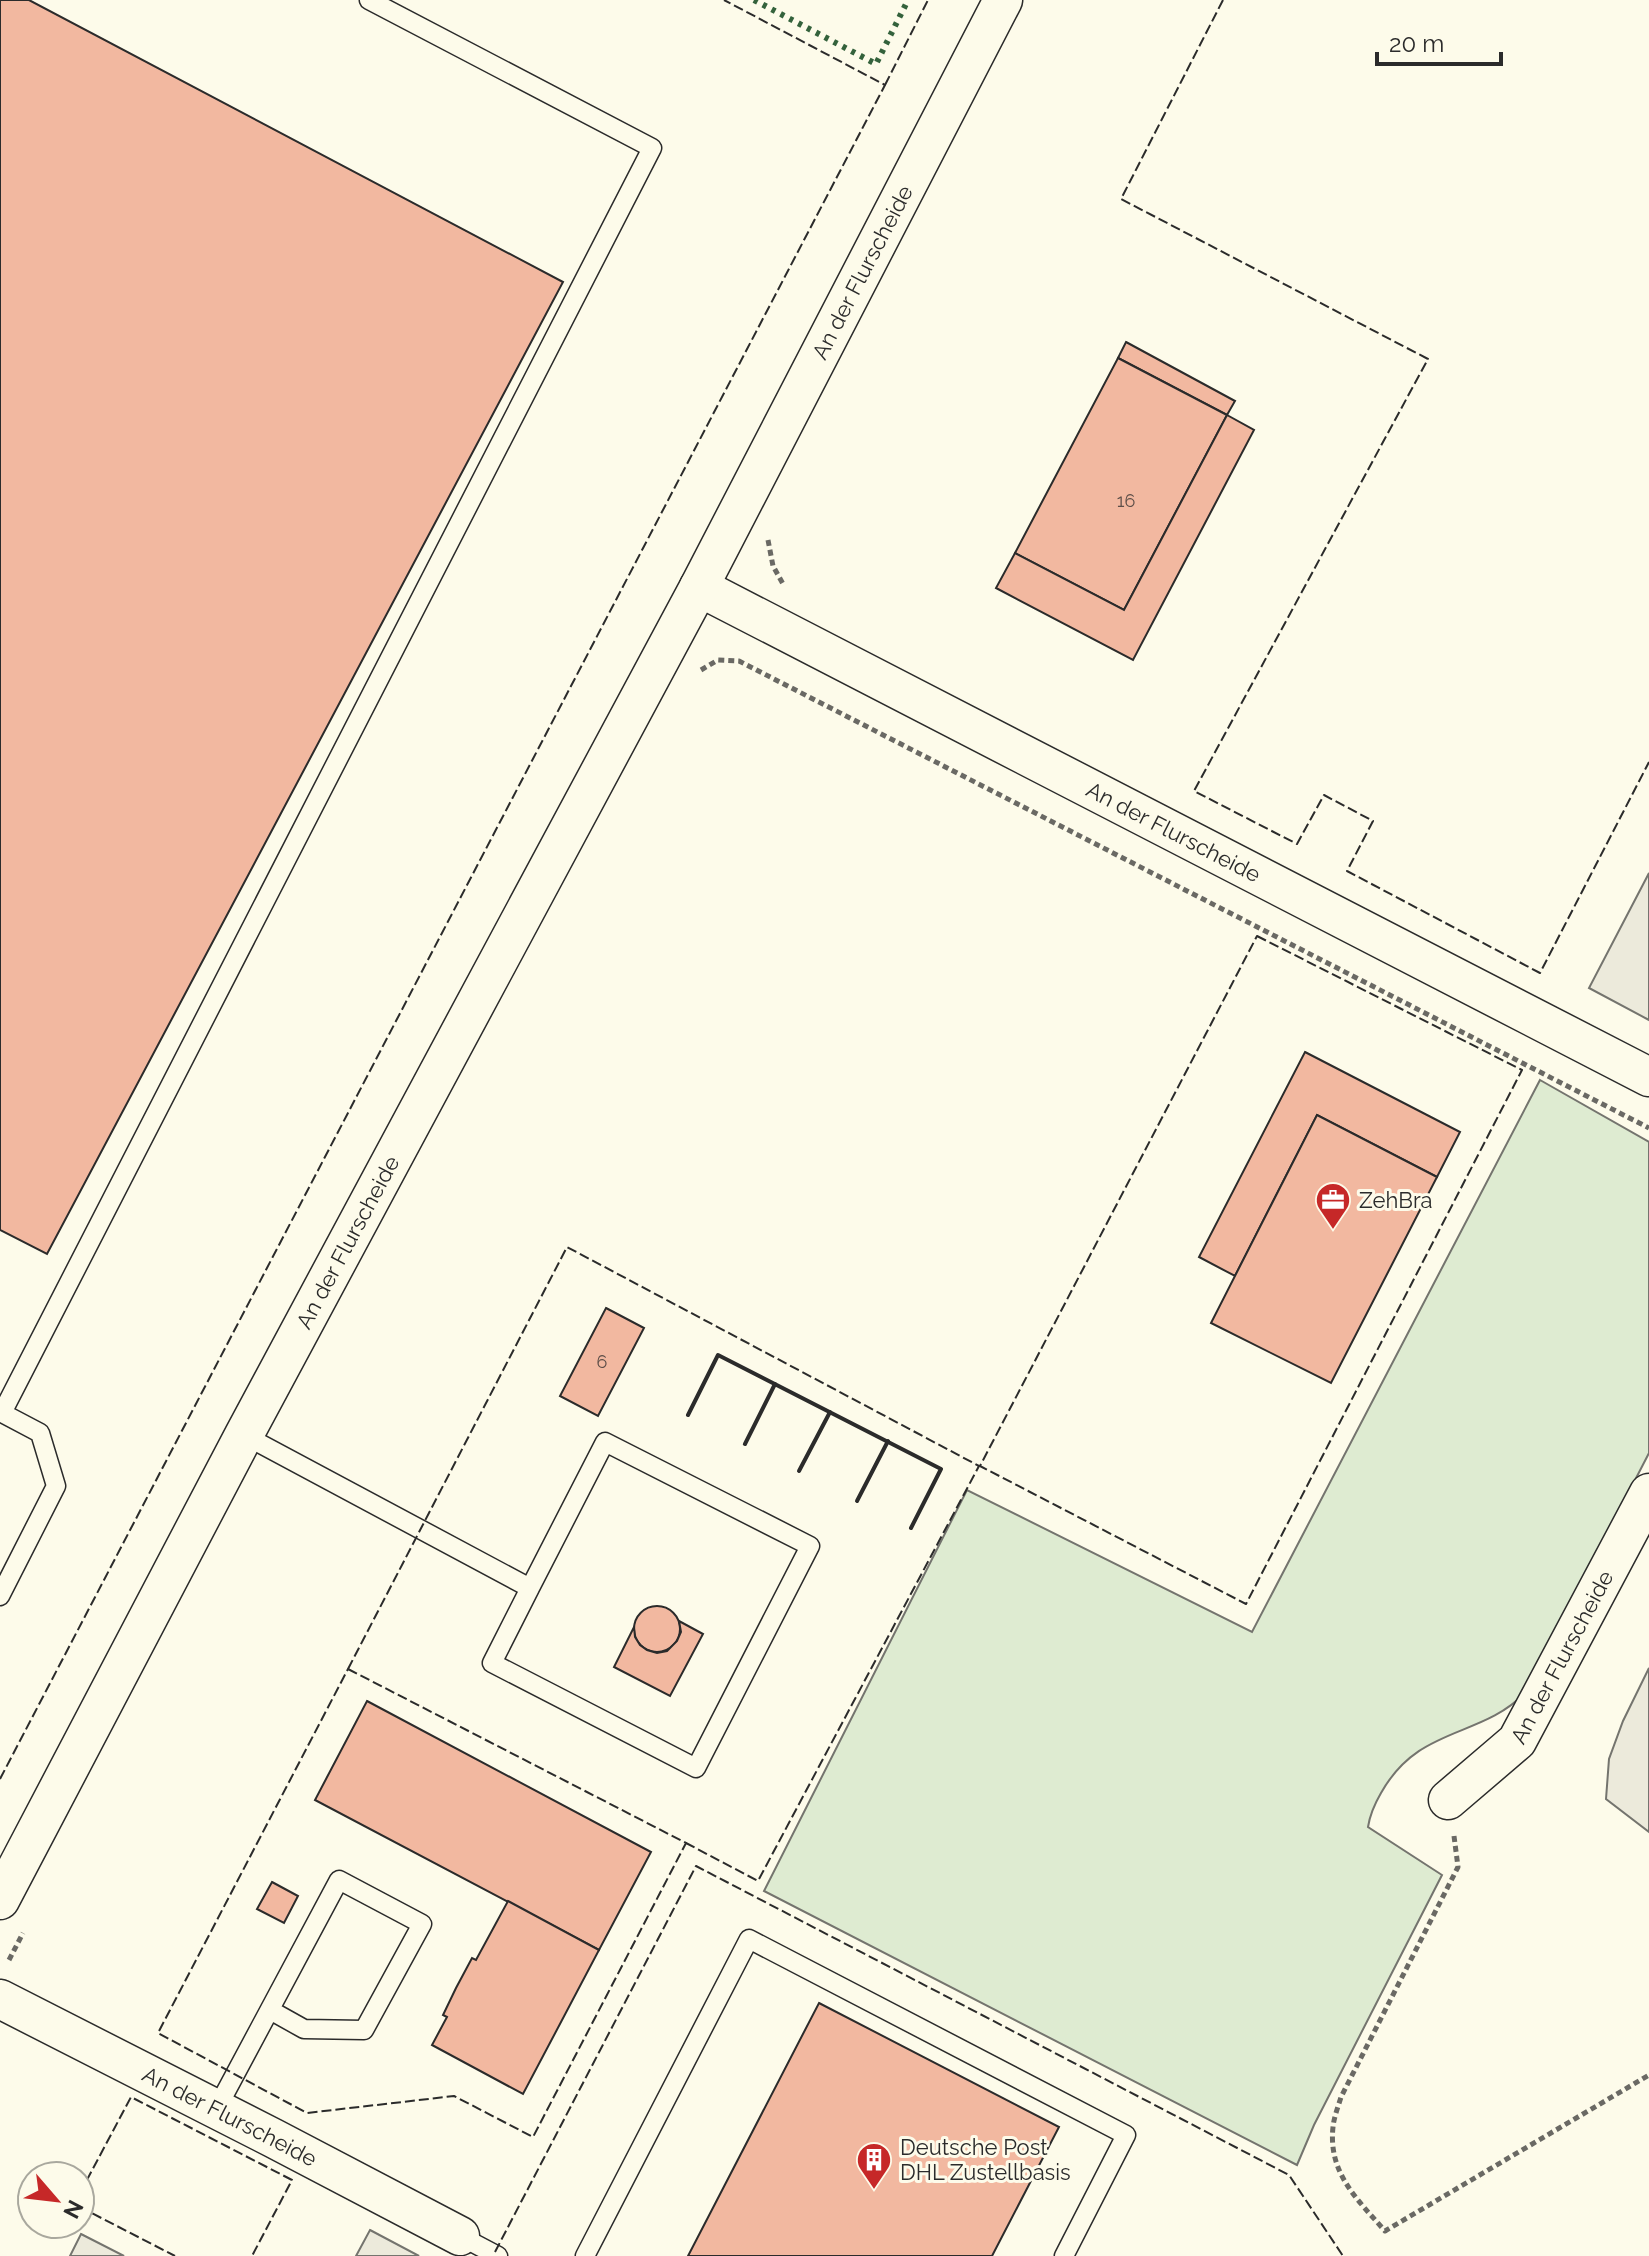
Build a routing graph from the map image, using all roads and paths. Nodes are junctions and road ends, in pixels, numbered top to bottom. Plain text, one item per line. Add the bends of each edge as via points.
1 (369, 0) edge
2 (1003, 0) edge
3 (767, 533) dead end
4 (699, 587) junction
5 (788, 593) dead end
6 (694, 679) dead end
7 (1649, 1077) edge
8 (1649, 1128) edge
9 (1, 1412) edge
10 (244, 1435) junction
11 (1649, 1493) edge
12 (530, 1588) junction
13 (0, 1596) edge
14 (1448, 1800) joint
15 (0, 1900) edge
16 (27, 1927) dead end
17 (3, 1982) edge
18 (270, 2010) junction
19 (1649, 2075) edge
20 (216, 2110) junction
21 (460, 2236) joint
22 (498, 2256) edge
23 (585, 2256) edge
24 (1064, 2256) edge

1 - 9 lane via 652,148
2 - 4 street, An der Flurscheide
3 - 5 path via 773,566
4 - 7 street, An der Flurscheide
4 - 10 street, An der Flurscheide
6 - 8 path via 718,660 739,661
9 - 13 lane via 40,1433 56,1486
10 - 12 lane
10 - 15 street, An der Flurscheide
11 - 14 street, An der Flurscheide via 1517,1741
12 - 12 lane via 492,1663 696,1768 810,1546 605,1442
14 - 19 path via 1458,1867 1341,2097 1333,2125 1333,2156 1345,2184 1385,2231
16 - 17 path
17 - 20 street, An der Flurscheide
18 - 18 lane via 339,1880 422,1924 364,2030 304,2029
18 - 20 lane
20 - 21 street, An der Flurscheide
21 - 22 lane
23 - 24 lane via 749,1939 1126,2135

